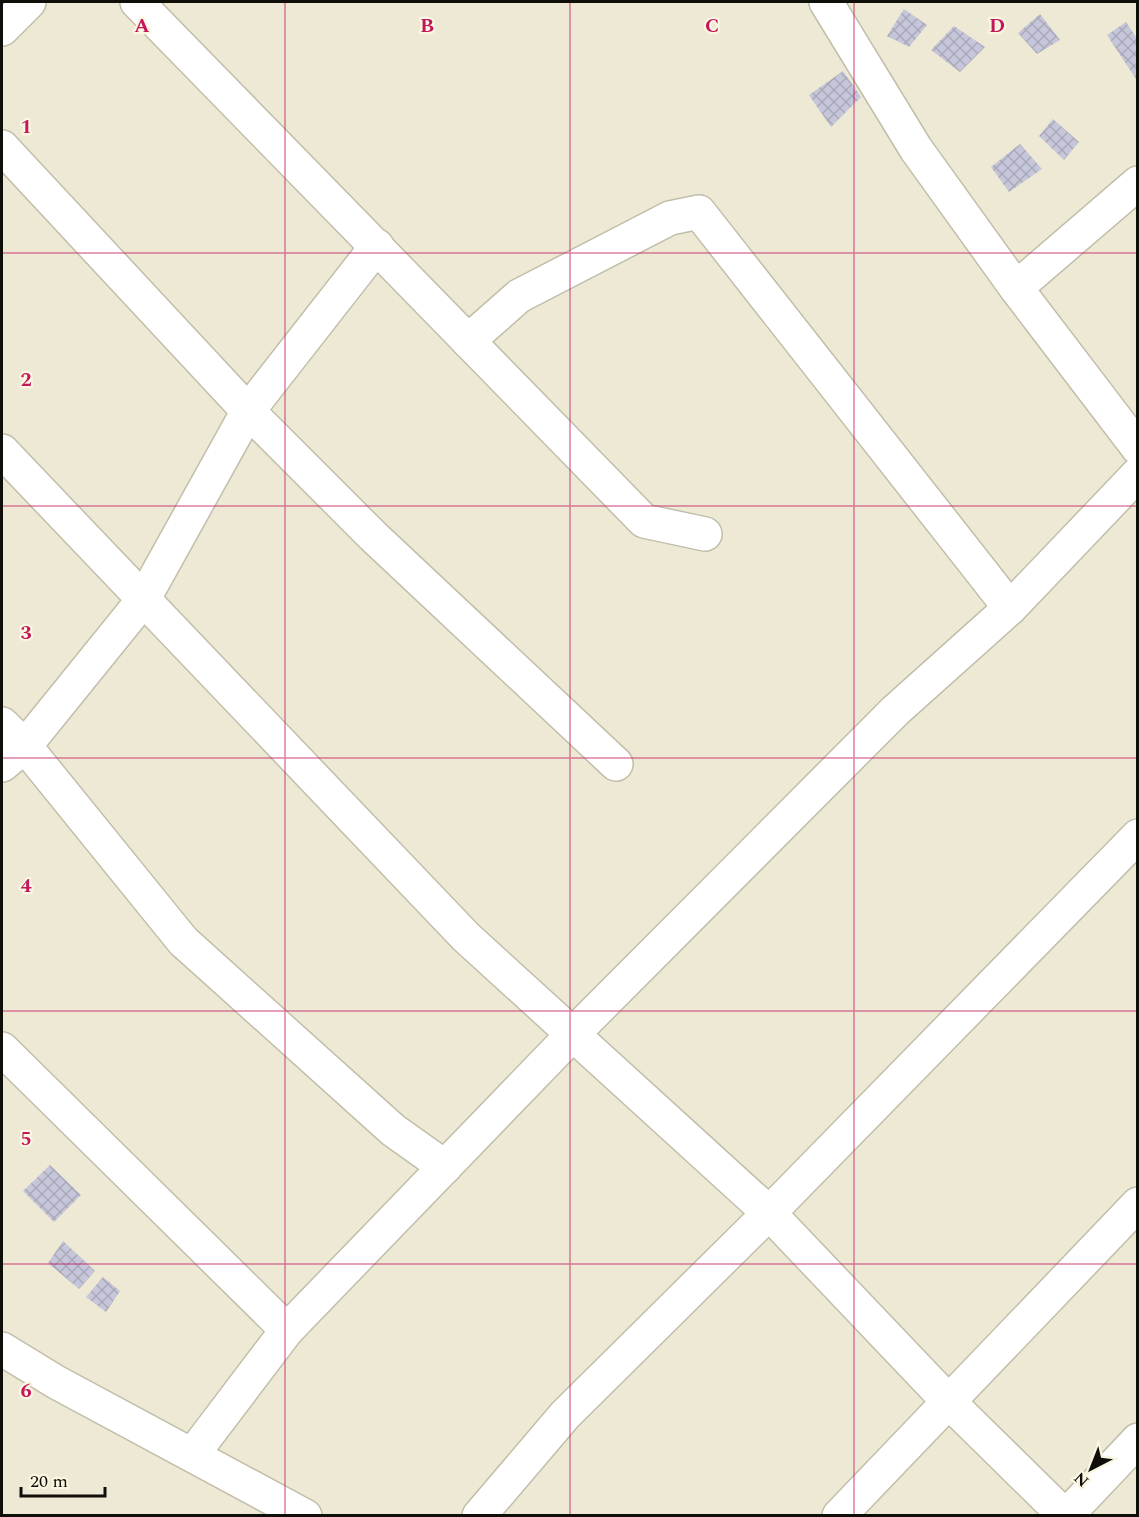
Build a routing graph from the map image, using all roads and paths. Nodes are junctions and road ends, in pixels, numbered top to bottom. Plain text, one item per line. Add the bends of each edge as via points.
1 (29, 2) edge
2 (137, 2) edge
3 (826, 2) edge
4 (2, 29) edge
5 (2, 147) edge
6 (1137, 183) edge
7 (377, 246) junction
8 (1017, 288) junction
9 (468, 341) junction
10 (248, 411) junction
11 (1137, 448) edge
12 (2, 451) edge
13 (1137, 474) edge
14 (705, 534) dead end
15 (143, 600) junction
16 (1010, 608) junction
17 (2, 724) edge
18 (13, 756) edge
19 (616, 764) dead end
20 (1137, 836) edge
21 (574, 1033) junction
22 (2, 1049) edge
23 (445, 1167) junction
24 (1137, 1204) edge
25 (769, 1213) junction
26 (287, 1330) junction
27 (2, 1349) edge
28 (949, 1402) junction
29 (1137, 1440) edge
30 (193, 1454) junction
31 (305, 1515) edge
32 (479, 1515) edge
33 (839, 1515) edge
34 (1065, 1515) edge

1 - 4 street
2 - 7 street
3 - 8 street via 916,149
5 - 10 street
6 - 8 street
7 - 9 street
7 - 10 street
8 - 11 street
9 - 14 street via 644,521
9 - 16 street via 519,296 670,218 699,212
10 - 15 street
10 - 19 street via 373,536
12 - 15 street
13 - 16 street
15 - 18 street
15 - 21 street via 466,937
16 - 21 street via 895,711
17 - 18 street
18 - 23 street via 183,941 393,1130
20 - 25 street
21 - 23 street
21 - 25 street
22 - 26 street
23 - 26 street
24 - 28 street
25 - 28 street
25 - 32 street via 566,1415
26 - 30 street
27 - 30 street
28 - 33 street
28 - 34 street
29 - 34 street
30 - 31 street

